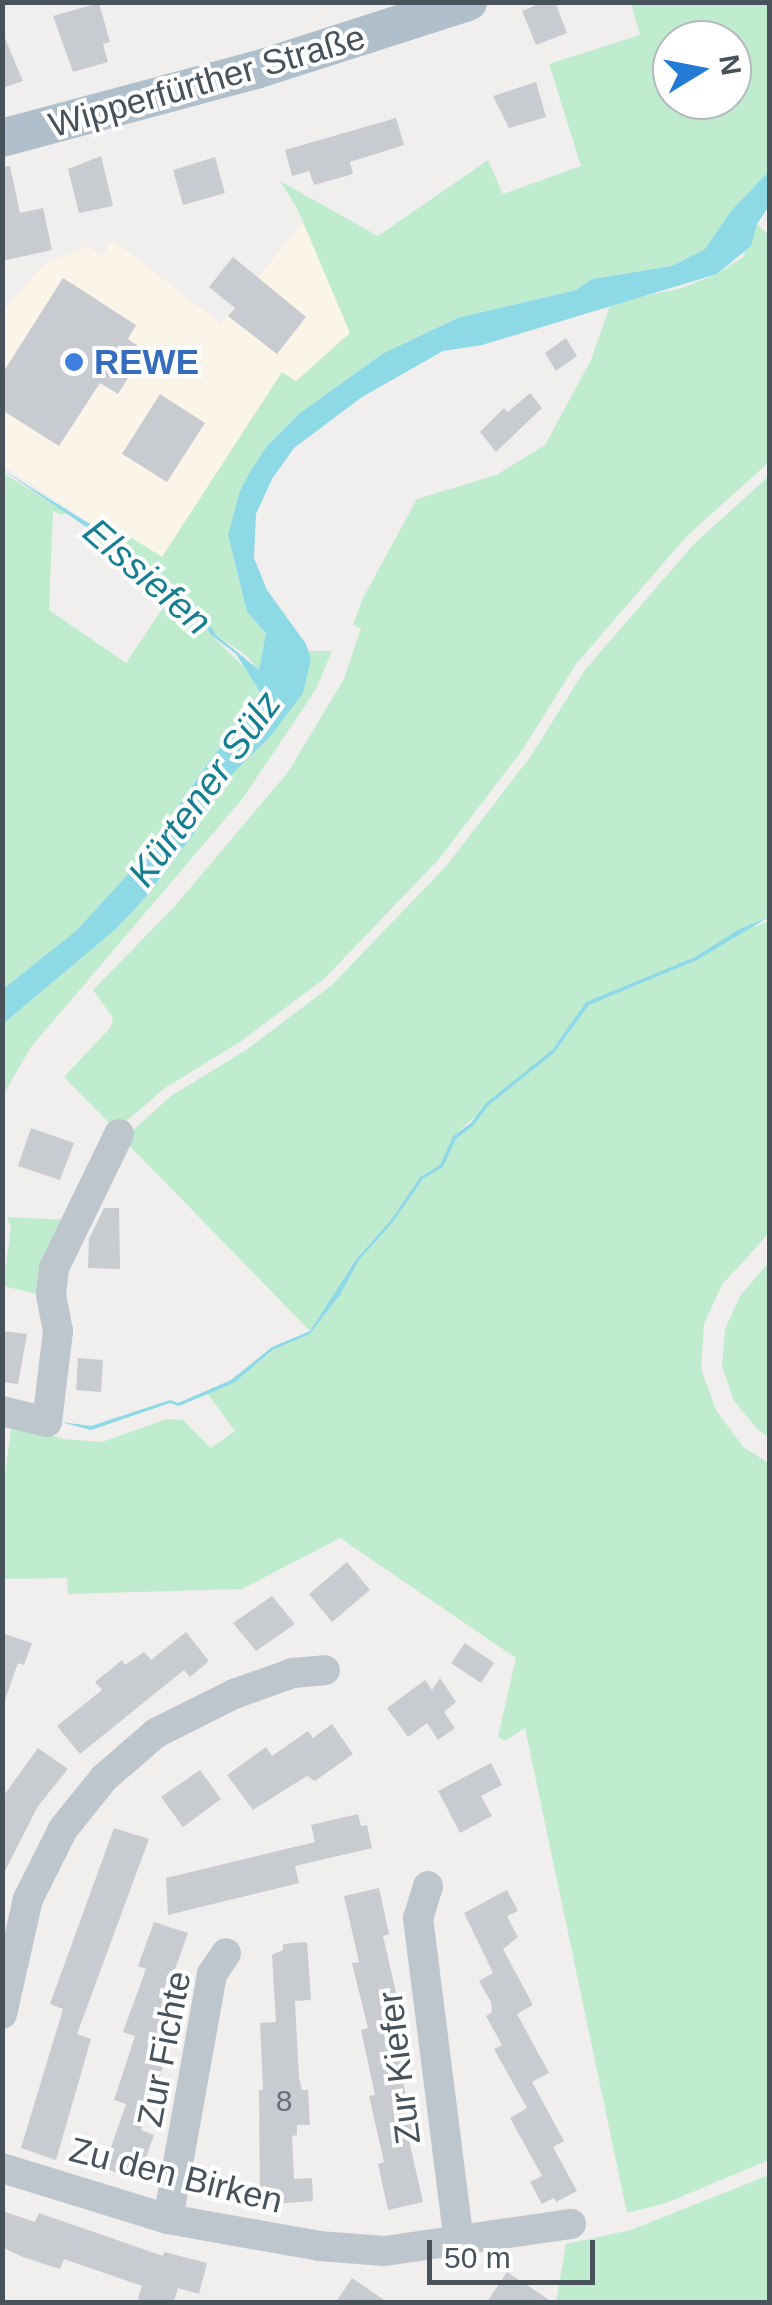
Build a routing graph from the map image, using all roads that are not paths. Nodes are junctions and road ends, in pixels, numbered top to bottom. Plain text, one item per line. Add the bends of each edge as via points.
1 (468, 2) edge
2 (2, 138) edge
3 (119, 1134) dead end
4 (2, 1411) edge
5 (325, 1670) dead end
6 (428, 1886) dead end
7 (226, 1953) dead end
8 (2, 2014) edge
9 (2, 2168) edge
10 (168, 2219) junction
11 (571, 2224) dead end
12 (458, 2242) junction

1 - 2 main road, Wipperfürther Straße via 256,70
3 - 4 street via 54,1268 58,1332 47,1422
5 - 8 street via 294,1673 234,1694 156,1734 104,1778 63,1829 28,1899
6 - 12 street, Zur Kiefer via 418,1918
7 - 10 street, Zur Fichte via 212,1974
9 - 10 street, Zu den Birken
10 - 12 street, Zu den Birken via 352,2249
11 - 12 street, Zu den Birken

